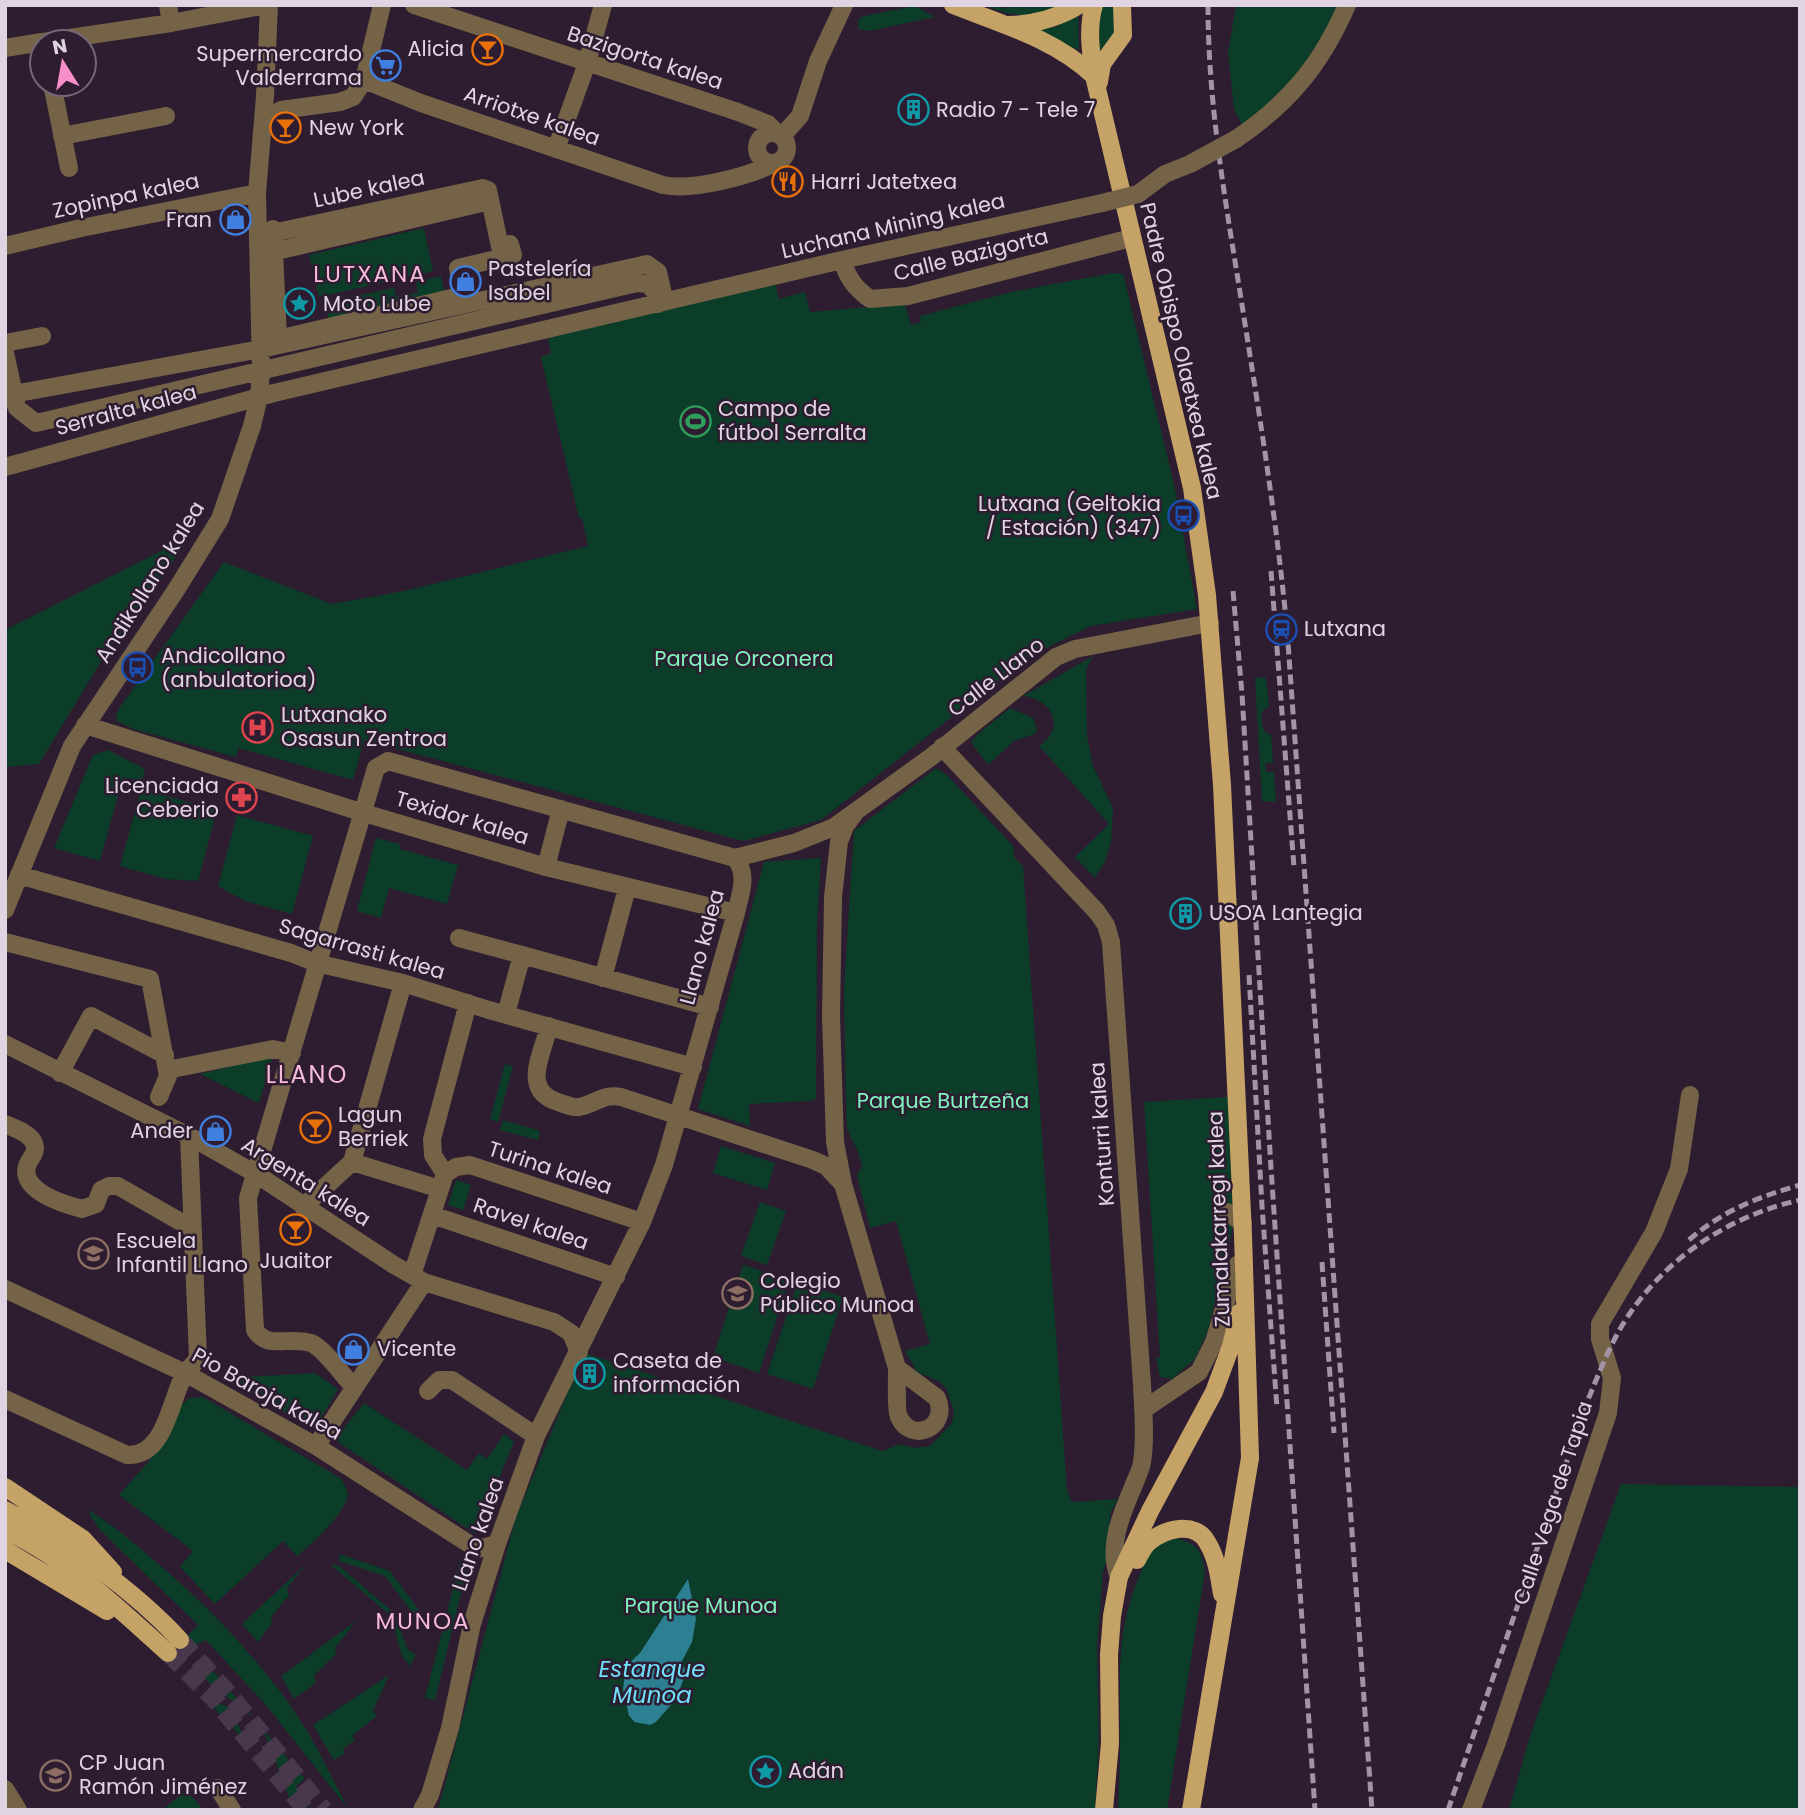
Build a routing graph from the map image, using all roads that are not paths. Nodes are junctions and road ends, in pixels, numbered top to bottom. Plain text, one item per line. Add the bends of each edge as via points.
1 (267, 5) edge
2 (382, 5) edge
3 (414, 5) edge
4 (603, 5) edge
5 (844, 5) edge
6 (953, 5) edge
7 (1079, 5) edge
8 (1085, 5) edge
9 (1094, 5) edge
10 (1122, 5) edge
11 (1347, 5) edge
12 (170, 14) edge
13 (1003, 25) junction
14 (98, 30) edge
15 (28, 44) edge
16 (5, 48) edge
17 (587, 63) junction
18 (364, 79) junction
19 (1096, 84) junction
20 (265, 96) junction
21 (55, 98) edge
22 (281, 110) junction
23 (166, 116) dead end
24 (263, 120) junction
25 (780, 135) junction
26 (62, 136) junction
27 (556, 149) junction
28 (777, 162) junction
29 (69, 169) dead end
30 (257, 193) junction
31 (1131, 238) junction
32 (5, 246) edge
33 (266, 254) junction
34 (842, 260) junction
35 (660, 299) junction
36 (42, 336) dead end
37 (5, 343) edge
38 (261, 349) junction
39 (5, 353) edge
40 (290, 364) junction
41 (261, 371) junction
42 (287, 390) junction
43 (9, 397) edge
44 (259, 397) junction
45 (5, 467) edge
46 (1210, 623) junction
47 (85, 725) junction
48 (942, 747) junction
49 (561, 809) junction
50 (364, 813) junction
51 (854, 814) junction
52 (801, 841) junction
53 (735, 858) junction
54 (837, 861) junction
55 (546, 867) junction
56 (19, 875) junction
57 (627, 888) junction
58 (5, 910) edge
59 (736, 914) junction
60 (459, 938) dead end
61 (5, 942) edge
62 (522, 955) junction
63 (316, 963) junction
64 (603, 978) junction
65 (403, 984) junction
66 (468, 1003) junction
67 (710, 1007) junction
68 (506, 1014) junction
69 (549, 1026) junction
70 (5, 1044) edge
71 (292, 1053) junction
72 (166, 1063) junction
73 (693, 1067) junction
74 (60, 1073) junction
75 (1690, 1095) dead end
76 (159, 1097) dead end
77 (680, 1115) junction
78 (834, 1122) junction
79 (5, 1124) edge
80 (189, 1136) junction
81 (261, 1152) junction
82 (813, 1160) junction
83 (231, 1161) junction
84 (352, 1162) junction
85 (256, 1174) junction
86 (442, 1182) junction
87 (843, 1184) junction
88 (303, 1207) junction
89 (1227, 1212) dead end
90 (432, 1214) junction
91 (642, 1222) junction
92 (193, 1229) junction
93 (1243, 1229) junction
94 (1237, 1265) junction
95 (616, 1277) junction
96 (418, 1279) junction
97 (5, 1289) edge
98 (579, 1352) junction
99 (897, 1368) dead end
100 (185, 1373) junction
101 (1142, 1384) junction
102 (354, 1387) junction
103 (428, 1391) dead end
104 (1172, 1392) junction
105 (5, 1399) edge
106 (1143, 1410) junction
107 (536, 1436) junction
108 (316, 1447) junction
109 (5, 1487) edge
110 (5, 1510) edge
111 (5, 1530) edge
112 (497, 1544) junction
113 (5, 1550) edge
114 (1119, 1583) junction
115 (140, 1600) junction
116 (1225, 1610) junction
117 (154, 1640) junction
118 (218, 1788) dead end
119 (5, 1790) edge
120 (18, 1810) edge
121 (232, 1810) edge
122 (422, 1810) edge
123 (1104, 1810) edge
124 (1191, 1810) edge
125 (1471, 1810) edge

1 - 12 street
1 - 20 street, Andikollano kalea
2 - 18 street
3 - 17 street, Bazigorta kalea
4 - 17 street
5 - 25 street via 818,61 800,116
6 - 13 main road
7 - 13 main road via 1032,24
8 - 19 main road via 1083,44
9 - 19 main road via 1090,44
10 - 19 main road via 1123,35 1102,64
11 - 34 street, Luchana Mining kalea, bridge via 1313,67 1290,97 1236,139 1166,174 1138,194
12 - 14 street
13 - 19 main road via 1078,60
15 - 16 street
17 - 25 street, Bazigorta kalea via 738,112 768,124
17 - 27 street
18 - 22 street via 353,97 340,102
18 - 27 street, Arriotxe kalea
19 - 31 main road, Padre Obispo Olaetxea kalea
20 - 22 street
20 - 24 street, Andikollano kalea
21 - 26 street
22 - 24 street
23 - 26 street
24 - 30 street, Andikollano kalea
25 - 28 street via 787,150
25 - 28 street via 764,135 758,147 764,160
26 - 29 street
27 - 28 street, Arriotxe kalea via 678,188
30 - 32 street, Zopinpa kalea
30 - 33 street, Andikollano kalea
31 - 34 street, Calle Bazigorta via 889,299 870,299 856,288
31 - 46 main road, Padre Obispo Olaetxea kalea via 1192,488
33 - 33 street, Lube kalea via 490,201 500,247 510,244 513,255 458,268 464,295 278,339
33 - 38 street, Andikollano kalea
34 - 35 street, Luchana Mining kalea
35 - 38 street via 657,272 647,264
35 - 40 street via 648,284 637,283
35 - 42 street, Luchana Mining kalea
36 - 37 street
38 - 41 street, Andikollano kalea
38 - 43 street
39 - 43 street
40 - 41 street
40 - 42 street via 282,377
41 - 43 street, Serralta kalea via 36,423
41 - 44 street, Andikollano kalea
42 - 44 street, Luchana Mining kalea
44 - 45 street, Serralta kalea
44 - 47 street, Andikollano kalea via 220,519
46 - 48 street, Calle Llano via 1075,649 1042,666
46 - 93 main road, Zumalakarregi kalea
47 - 50 street, Texidor kalea
47 - 56 street, Andikollano kalea
48 - 51 street, Calle Llano
48 - 101 street, Konturri kalea via 1106,925 1111,942
49 - 50 street, Texidor kalea via 388,761 376,768
49 - 53 street, Texidor kalea
49 - 55 street, Texidor kalea
50 - 55 street, Texidor kalea
50 - 63 street
51 - 52 street
51 - 54 street via 839,842
52 - 53 street
52 - 54 street via 825,847
53 - 59 street, Llano kalea via 742,866 743,879
54 - 78 street via 831,1016
55 - 57 street, Texidor kalea
56 - 58 street, Andikollano kalea
56 - 63 street, Sagarrasti kalea
57 - 59 street, Texidor kalea
57 - 64 street
59 - 67 street, Llano kalea
60 - 62 street
61 - 72 street via 150,979
62 - 64 street
62 - 68 street
63 - 65 street, Sagarrasti kalea
63 - 71 street
64 - 67 street
65 - 66 street, Sagarrasti kalea
65 - 84 street
66 - 68 street, Sagarrasti kalea
66 - 86 street via 432,1139
67 - 73 street, Llano kalea
68 - 69 street, Sagarrasti kalea
69 - 73 street, Sagarrasti kalea
69 - 77 street via 536,1077 543,1095 574,1107 614,1095
70 - 74 street, Argenta kalea
71 - 72 street via 274,1049
71 - 81 street
72 - 74 street via 91,1016
72 - 76 street via 168,1076
73 - 77 street, Llano kalea
74 - 80 street, Argenta kalea
75 - 125 street, Calle Vega de Tapia via 1679,1169 1654,1232 1600,1324 1612,1378 1608,1413
77 - 82 street
77 - 91 street, Llano kalea
78 - 82 street via 828,1147
78 - 87 street
79 - 92 street via 34,1143 27,1166 33,1189 82,1209 96,1203 101,1190 118,1186
80 - 83 street, Argenta kalea
80 - 92 street
81 - 83 street via 245,1161
81 - 85 street
82 - 87 street via 827,1166
83 - 85 street, Argenta kalea
84 - 86 street
84 - 88 street
85 - 88 street, Argenta kalea
85 - 102 street via 248,1198 255,1329 268,1341 292,1339 314,1344
86 - 90 street
86 - 91 street, Turina kalea via 456,1167 470,1165
87 - 99 street
88 - 96 street, Argenta kalea
89 - 93 street
90 - 95 street, Ravel kalea
90 - 96 street
91 - 95 street, Llano kalea
92 - 100 street via 198,1358
93 - 94 main road
93 - 116 main road, Zumalakarregi kalea via 1250,1458
94 - 104 street via 1214,1342 1199,1372
94 - 114 main road via 1239,1317 1214,1392 1150,1511
95 - 98 street, Llano kalea
96 - 98 street, Argenta kalea via 554,1322 571,1333
96 - 102 street
97 - 100 street, Pio Baroja kalea
98 - 107 street, Llano kalea
100 - 105 street via 152,1446 137,1455 127,1455
100 - 108 street, Pio Baroja kalea
101 - 104 street
101 - 106 street, Konturri kalea
102 - 108 street
103 - 107 street via 439,1380 452,1380
104 - 106 street
106 - 114 street, Konturri kalea via 1142,1464 1115,1541
107 - 112 street, Llano kalea
108 - 112 street, Pio Baroja kalea via 477,1549
109 - 115 main road via 83,1539
110 - 115 main road
111 - 117 main road via 83,1578
112 - 122 street, Llano kalea via 472,1624 450,1728
113 - 117 main road
114 - 116 main road via 1147,1543 1168,1530 1188,1528 1206,1538 1216,1561
114 - 123 main road via 1109,1655 1110,1743
115 - 117 main road via 174,1646
116 - 124 main road, Zumalakarregi kalea
118 - 121 street
119 - 120 street

